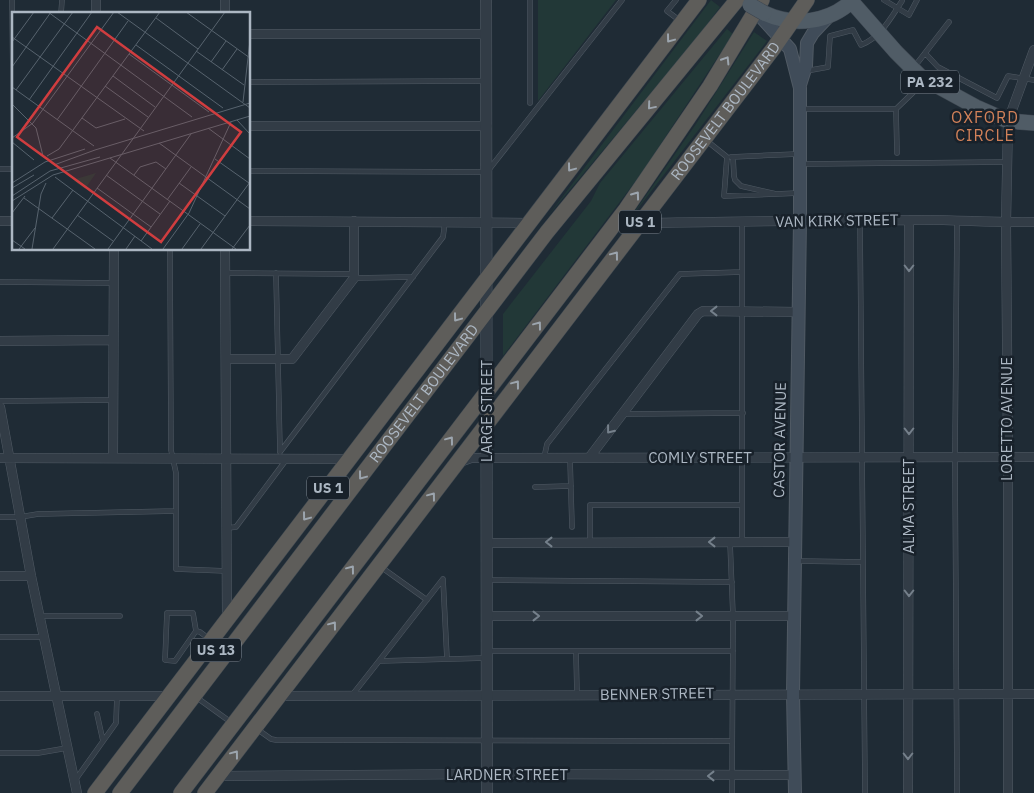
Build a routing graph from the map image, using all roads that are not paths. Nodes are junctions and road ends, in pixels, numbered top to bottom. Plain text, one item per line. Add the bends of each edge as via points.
1 (486, 0) edge
2 (530, 0) edge
3 (622, 0) edge
4 (676, 0) edge
5 (700, 0) edge
6 (737, 0) edge
7 (744, 0) edge
8 (807, 0) edge
9 (917, 0) edge
10 (852, 1) edge
11 (887, 1) edge
12 (902, 1) edge
13 (897, 8) junction
14 (762, 10) edge
15 (830, 15) junction
16 (793, 21) junction
17 (949, 22) dead end
18 (682, 23) junction
19 (879, 33) junction
20 (250, 34) edge
21 (485, 34) junction
22 (781, 38) junction
23 (1034, 50) edge
24 (925, 53) junction
25 (912, 69) junction
26 (805, 72) junction
27 (1024, 79) junction
28 (926, 80) junction
29 (1034, 80) edge
30 (485, 81) junction
31 (250, 82) edge
32 (800, 88) junction
33 (530, 103) dead end
34 (800, 109) junction
35 (896, 109) junction
36 (1008, 121) junction
37 (1034, 123) edge
38 (250, 126) edge
39 (487, 126) junction
40 (704, 138) junction
41 (897, 153) dead end
42 (730, 157) junction
43 (800, 159) junction
44 (1008, 162) junction
45 (250, 171) edge
46 (487, 172) junction
47 (800, 193) junction
48 (776, 194) junction
49 (860, 220) junction
50 (909, 220) junction
51 (957, 220) junction
52 (250, 221) edge
53 (354, 221) junction
54 (800, 221) junction
55 (445, 222) junction
56 (487, 222) junction
57 (742, 222) junction
58 (1034, 222) edge
59 (530, 223) junction
60 (640, 223) junction
61 (1006, 223) junction
62 (114, 250) edge
63 (170, 250) edge
64 (225, 250) edge
65 (742, 272) junction
66 (225, 273) junction
67 (276, 273) junction
68 (354, 276) junction
69 (413, 277) junction
70 (487, 279) junction
71 (0, 282) edge
72 (114, 283) junction
73 (487, 312) junction
74 (743, 312) junction
75 (798, 312) junction
76 (113, 340) junction
77 (0, 341) edge
78 (226, 359) junction
79 (278, 359) junction
80 (487, 392) junction
81 (0, 400) edge
82 (113, 400) junction
83 (0, 407) edge
84 (742, 413) junction
85 (623, 414) junction
86 (487, 423) junction
87 (862, 456) junction
88 (283, 457) junction
89 (908, 457) junction
90 (955, 457) junction
91 (1008, 457) junction
92 (1034, 457) edge
93 (4, 458) edge
94 (113, 458) junction
95 (172, 458) junction
96 (487, 458) junction
97 (544, 458) junction
98 (570, 458) junction
99 (589, 458) junction
100 (742, 458) junction
101 (796, 458) junction
102 (227, 459) junction
103 (350, 459) junction
104 (456, 464) junction
105 (571, 486) junction
106 (535, 488) dead end
107 (742, 505) junction
108 (176, 511) junction
109 (0, 517) edge
110 (20, 517) junction
111 (572, 527) dead end
112 (228, 528) junction
113 (590, 542) junction
114 (730, 542) junction
115 (742, 542) junction
116 (795, 542) junction
117 (487, 543) junction
118 (795, 561) junction
119 (863, 562) junction
120 (376, 568) junction
121 (227, 571) junction
122 (0, 576) edge
123 (31, 576) junction
124 (487, 580) junction
125 (732, 582) junction
126 (427, 600) junction
127 (264, 604) junction
128 (40, 616) junction
129 (120, 616) dead end
130 (488, 616) junction
131 (733, 616) junction
132 (794, 616) junction
133 (227, 619) junction
134 (196, 631) junction
135 (300, 636) junction
136 (0, 637) edge
137 (44, 637) junction
138 (212, 640) junction
139 (733, 650) junction
140 (576, 651) junction
141 (488, 655) junction
142 (447, 659) junction
143 (379, 661) junction
144 (733, 693) junction
145 (792, 694) junction
146 (864, 694) junction
147 (908, 694) junction
148 (956, 694) junction
149 (1008, 694) junction
150 (1034, 694) edge
151 (488, 695) junction
152 (577, 695) junction
153 (0, 696) edge
154 (57, 696) junction
155 (117, 696) junction
156 (169, 696) junction
157 (194, 696) junction
158 (279, 696) junction
159 (352, 696) junction
160 (97, 714) dead end
161 (233, 724) junction
162 (255, 728) junction
163 (103, 741) junction
164 (732, 741) junction
165 (487, 742) junction
166 (67, 748) junction
167 (0, 753) edge
168 (487, 774) junction
169 (218, 776) junction
170 (732, 776) junction
171 (795, 776) junction
172 (74, 781) junction
173 (76, 793) edge
174 (95, 793) edge
175 (120, 793) edge
176 (181, 793) edge
177 (205, 793) edge
178 (487, 793) edge
179 (732, 793) edge
180 (795, 793) edge
181 (865, 793) edge
182 (908, 793) edge
183 (957, 793) edge
184 (1008, 793) edge

1 - 21 street, LARGE STREET
2 - 33 lane
3 - 46 lane
4 - 18 lane via 667,11
5 - 18 highway, ROOSEVELT BOULEVARD / US 1
6 -> 73 highway, ROOSEVELT BOULEVARD / US 1 via 568,206
7 - 14 main road, bridge
8 - 16 highway, ROOSEVELT BOULEVARD / US 1
9 - 13 lane via 908,16
10 - 15 main road
10 - 19 main road, PA 232
11 - 13 lane
12 - 13 lane
13 - 19 lane
14 - 16 main road via 778,19
14 - 22 main road, CASTOR AVENUE
80 -> 14 highway, ROOSEVELT BOULEVARD / US 1 via 655,169
15 - 16 main road via 811,21
15 - 26 main road, CASTOR AVENUE via 807,42
16 - 22 highway, ROOSEVELT BOULEVARD / US 1
17 - 24 lane
18 -> 59 highway, ROOSEVELT BOULEVARD / US 1
19 - 25 main road, PA 232
19 - 26 lane via 860,45 853,30 830,36 828,67
20 - 21 street
21 - 30 street, LARGE STREET
22 - 32 main road, CASTOR AVENUE via 790,49
22 - 40 highway, ROOSEVELT BOULEVARD / US 1
23 - 27 street, LORETTO AVENUE
24 - 25 lane
24 - 27 lane via 938,67 997,98 1008,76
25 - 28 main road, PA 232
26 - 32 main road, CASTOR AVENUE
27 - 29 lane
27 - 36 street, LORETTO AVENUE
28 - 35 lane
28 - 36 main road, PA 232
30 - 31 lane
30 - 39 street, LARGE STREET
32 - 34 main road, CASTOR AVENUE
34 - 35 lane
34 - 43 main road, CASTOR AVENUE
35 - 41 lane
36 - 37 main road, PA 232
36 - 44 street, LORETTO AVENUE
38 - 39 street
39 - 46 street, LARGE STREET
40 - 42 lane
40 - 60 highway, ROOSEVELT BOULEVARD / US 1
42 - 43 lane
42 - 48 lane via 738,183
42 - 48 lane via 724,196
43 - 44 lane
43 - 47 main road, CASTOR AVENUE
44 - 61 street, LORETTO AVENUE
45 - 46 lane
46 - 56 street, LARGE STREET
47 - 48 lane
47 - 54 main road, CASTOR AVENUE
49 - 50 street, VAN KIRK STREET
49 - 54 street, VAN KIRK STREET
49 - 87 lane
50 - 51 street, VAN KIRK STREET
50 -> 89 street, ALMA STREET
51 - 61 street, VAN KIRK STREET
51 - 90 lane
52 - 53 street
53 - 55 street
53 - 68 street
54 - 57 street, VAN KIRK STREET
54 - 75 main road, CASTOR AVENUE
55 - 56 street
55 - 69 lane via 444,237
56 - 59 street
56 - 70 street, LARGE STREET
57 - 60 street, VAN KIRK STREET
57 - 65 lane
58 - 61 street, VAN KIRK STREET
59 - 70 highway, ROOSEVELT BOULEVARD / US 1
86 -> 60 highway, ROOSEVELT BOULEVARD / US 1
61 - 91 street, LORETTO AVENUE
62 - 72 street
63 - 95 lane
64 - 66 street
65 - 74 lane
65 - 97 lane via 680,274 547,444
66 - 67 lane
66 - 78 street
67 - 68 lane
67 - 79 lane
68 - 69 lane
68 - 79 street via 292,359
69 - 88 lane
70 - 73 street, LARGE STREET
70 -> 103 highway, ROOSEVELT BOULEVARD / US 1
71 - 72 lane
72 - 76 street
73 - 80 street, LARGE STREET
73 -> 127 highway, ROOSEVELT BOULEVARD / US 1
74 - 75 street
74 - 84 lane
74 -> 85 street via 703,311 698,314
75 - 101 main road, CASTOR AVENUE
76 - 77 street
76 - 82 street
78 - 79 street
78 - 102 street
79 - 88 lane
80 - 86 street, LARGE STREET
135 -> 80 highway, ROOSEVELT BOULEVARD / US 1
81 - 82 lane
82 - 94 street
83 - 93 street
84 - 85 lane
84 - 100 lane
85 -> 99 street
86 - 96 street, LARGE STREET
86 - 104 highway, ROOSEVELT BOULEVARD / US 1
87 - 89 street, COMLY STREET
87 - 101 street, COMLY STREET
87 - 119 lane
88 - 102 street
88 - 103 street
88 - 112 lane via 236,527
89 - 90 street, COMLY STREET
89 -> 147 street, ALMA STREET
90 - 91 street, COMLY STREET
90 - 148 lane
91 - 92 street, COMLY STREET
91 - 149 street, LORETTO AVENUE
93 - 94 street
93 - 110 street
94 - 95 street
95 - 102 street
95 - 108 lane via 176,473
96 - 97 street, COMLY STREET
96 - 104 street, COMLY STREET via 466,459
96 - 117 street, LARGE STREET
97 - 98 street, COMLY STREET
98 - 99 street, COMLY STREET
98 - 105 lane
99 - 100 street, COMLY STREET
100 - 101 street, COMLY STREET
100 - 107 lane
101 - 116 main road, CASTOR AVENUE
102 - 112 street
103 -> 133 highway, ROOSEVELT BOULEVARD / US 1
120 -> 104 highway, ROOSEVELT BOULEVARD / US 1
105 - 106 lane
105 - 111 lane
107 - 113 lane via 590,505
107 - 115 lane
108 - 110 lane
108 - 121 lane via 176,569
109 - 110 lane
110 - 123 street
112 - 121 street
114 -> 113 street
113 -> 117 street
114 - 115 street
114 - 125 lane
115 - 116 street
116 - 118 main road, CASTOR AVENUE
117 - 124 street, LARGE STREET
118 - 119 lane
118 - 132 main road, CASTOR AVENUE
119 - 146 lane
120 - 126 lane
120 - 135 highway
158 -> 120 highway, ROOSEVELT BOULEVARD / US 1
121 - 133 street
122 - 123 street
123 - 128 street
124 - 125 lane
124 - 130 street, LARGE STREET
125 - 131 lane
126 - 142 lane via 443,579
126 - 143 lane
127 - 156 highway, US 13
127 - 157 highway, ROOSEVELT BOULEVARD / US 1
128 - 129 lane
128 - 137 street
130 -> 131 street
130 - 141 street, LARGE STREET
131 - 132 street
131 - 139 lane
132 - 145 main road, CASTOR AVENUE
133 - 138 highway, ROOSEVELT BOULEVARD / US 1
134 - 134 lane via 193,613 167,613 165,660 175,661
134 - 138 lane
135 - 161 highway, ROOSEVELT BOULEVARD / US 1
136 - 137 lane
137 - 154 street
138 - 156 highway, ROOSEVELT BOULEVARD / US 1
139 - 140 lane
139 - 144 lane
140 - 141 lane
140 - 152 lane
141 - 142 lane
141 - 151 street, LARGE STREET
142 - 143 lane
143 - 159 lane
144 - 145 street, BENNER STREET
144 - 152 street, BENNER STREET
144 - 164 lane
145 - 146 street, BENNER STREET
145 - 171 main road, CASTOR AVENUE
146 - 147 street, BENNER STREET
146 - 181 lane
147 - 148 street, BENNER STREET
147 -> 182 street, ALMA STREET
148 - 149 street, BENNER STREET
148 - 183 lane
149 - 150 street, BENNER STREET
149 - 184 street, LORETTO AVENUE
151 - 152 street, BENNER STREET
151 - 159 street, BENNER STREET
151 - 165 street, LARGE STREET
153 - 154 street
154 - 155 street
154 - 166 street
155 - 156 street
155 - 163 lane via 116,723
156 - 174 highway, ROOSEVELT BOULEVARD / US 1
157 - 161 lane
157 - 175 highway, ROOSEVELT BOULEVARD / US 1
158 - 159 street, BENNER STREET
158 - 162 highway, ROOSEVELT BOULEVARD / US 1
160 - 163 lane
161 - 176 highway, ROOSEVELT BOULEVARD / US 1
162 - 165 lane via 276,740
169 -> 162 highway, ROOSEVELT BOULEVARD / US 1
163 - 172 lane
164 - 165 lane
164 - 170 lane
165 - 168 street, LARGE STREET
166 - 167 lane via 38,753
166 - 172 street
168 - 169 street, LARDNER STREET
170 -> 168 street, LARDNER STREET
168 - 178 street, LARGE STREET
169 - 177 highway, ROOSEVELT BOULEVARD / US 1
170 - 171 street, LARDNER STREET
170 - 179 lane
171 - 180 main road, CASTOR AVENUE
172 - 173 street

